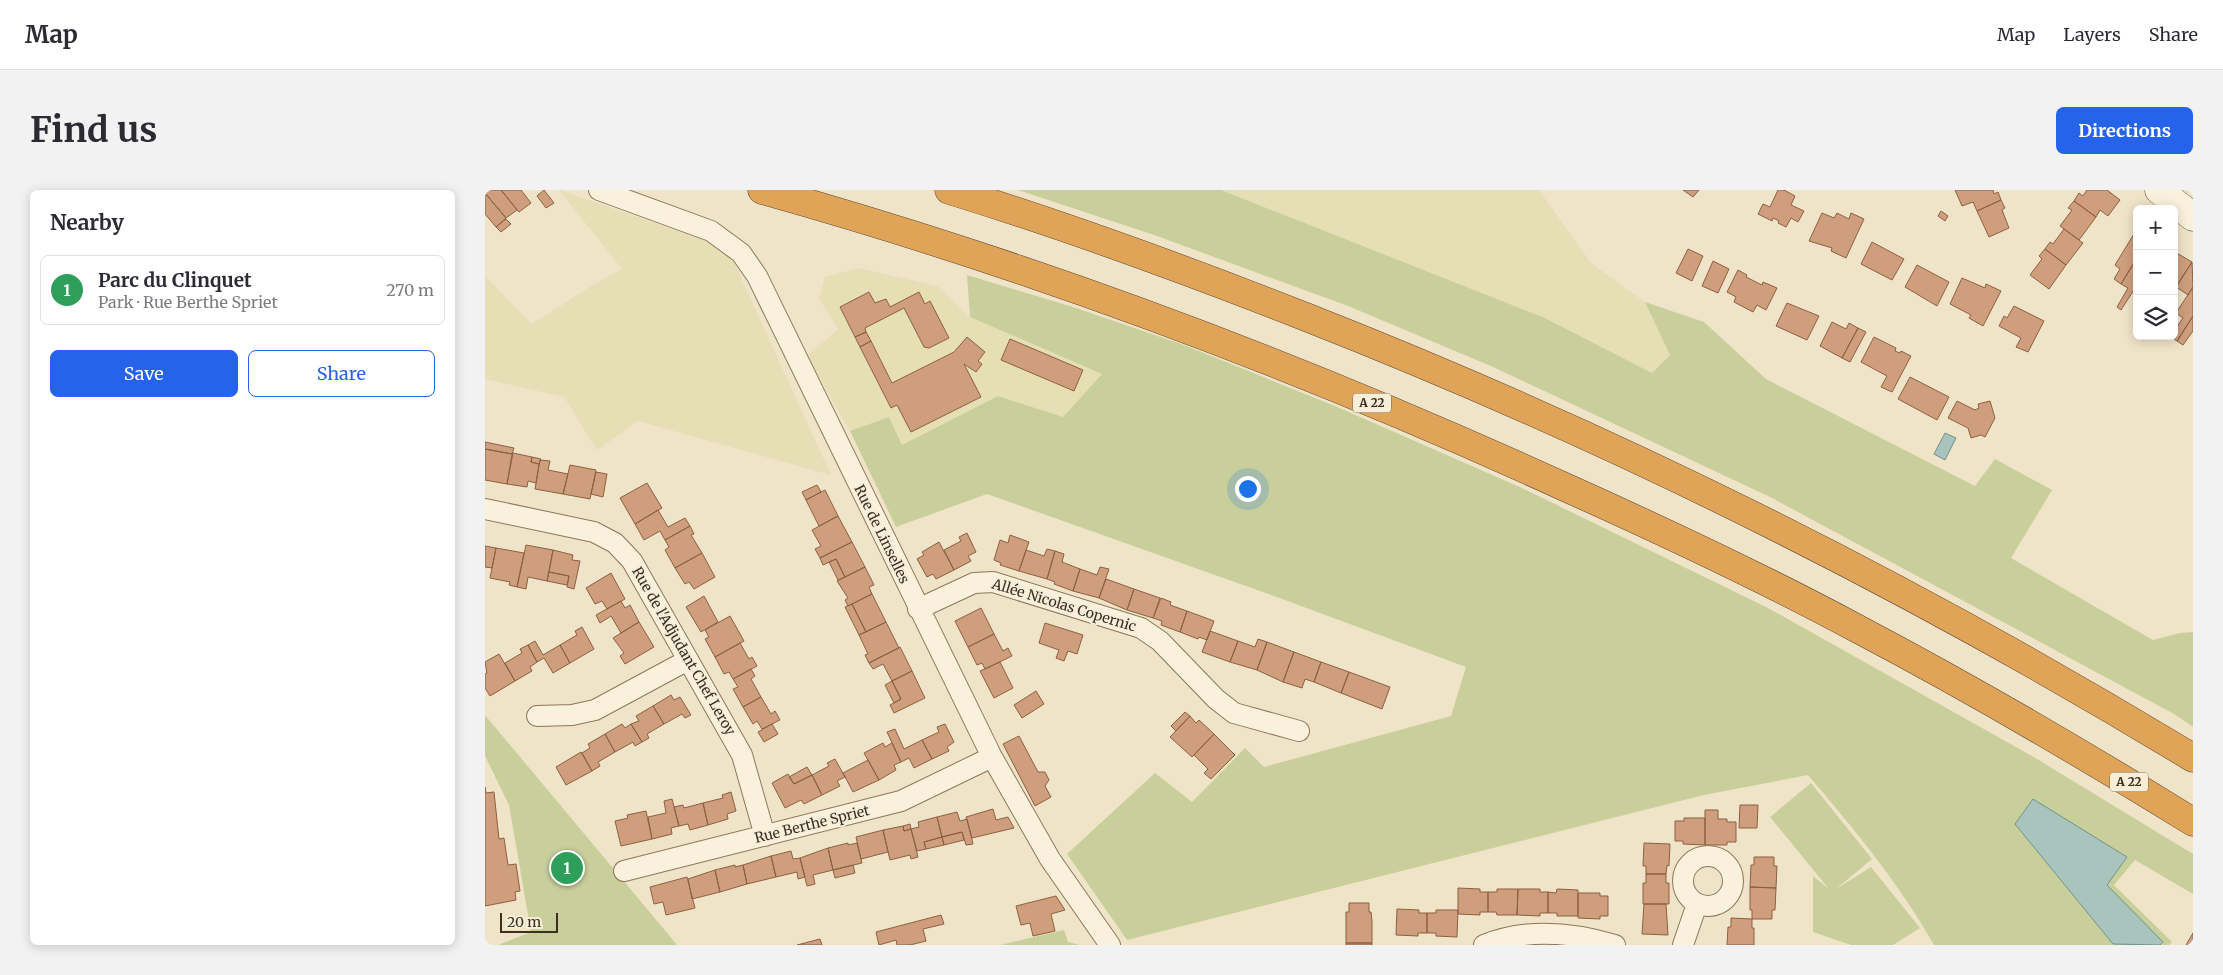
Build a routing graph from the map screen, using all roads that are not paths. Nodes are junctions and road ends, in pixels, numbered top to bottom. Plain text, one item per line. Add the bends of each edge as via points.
1 (599, 190) edge
2 (762, 190) edge
3 (949, 190) edge
4 (2159, 190) edge
5 (2193, 217) edge
6 (485, 509) edge
7 (918, 609) junction
8 (688, 660) junction
9 (537, 716) dead end
10 (1299, 731) dead end
11 (992, 757) junction
12 (2193, 758) edge
13 (2193, 822) edge
14 (765, 836) junction
15 (624, 871) dead end
16 (1697, 904) dead end
17 (1110, 945) edge
18 (1484, 945) edge
19 (1615, 945) edge
20 (1683, 945) edge

1 - 7 street, Rue de Linselles via 699,225 741,253 766,292
2 - 13 highway, A 22 via 958,250 1090,295 1252,354 1497,456 1727,562 1857,628 2064,743
3 - 12 highway via 1227,286 1396,353 1649,464 1780,527 2033,664
4 - 5 main road
6 - 8 street, Rue de l'Adjudant Chef Leroy via 584,529 615,543 632,560
7 - 10 street, Allée Nicolas Copernic via 974,583 993,582 1131,624 1160,641 1234,713
7 - 11 street, Rue de Linselles
8 - 9 street via 595,710 572,716
8 - 14 street, Rue de l'Adjudant Chef Leroy via 742,755
11 - 14 street, Rue Berthe Spriet via 901,801
11 - 17 street, Rue de Linselles via 1049,859
14 - 15 street, Rue Berthe Spriet
16 - 20 street
18 - 19 street via 1509,936 1539,933 1575,936

